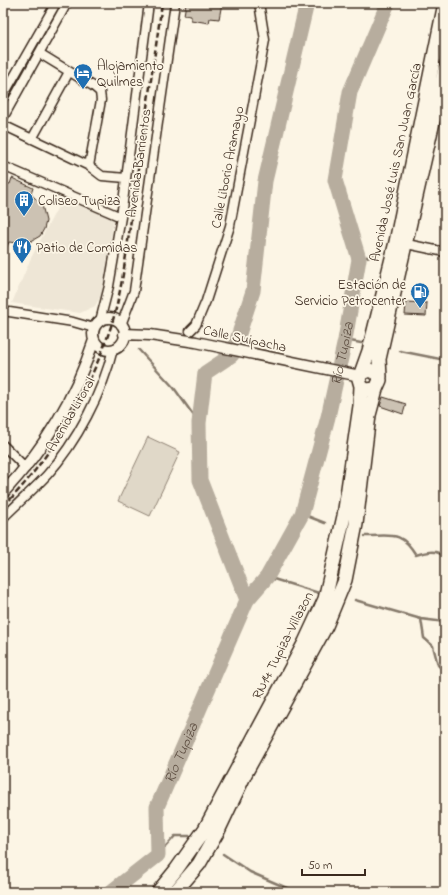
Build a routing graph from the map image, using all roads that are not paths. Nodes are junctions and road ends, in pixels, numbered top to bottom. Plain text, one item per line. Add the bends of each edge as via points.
1 (56, 3) edge
2 (67, 3) edge
3 (149, 3) edge
4 (175, 3) edge
5 (259, 3) edge
6 (445, 3) edge
7 (40, 53) junction
8 (445, 69) edge
9 (69, 72) junction
10 (6, 84) edge
11 (17, 91) junction
12 (3, 96) edge
13 (424, 106) junction
14 (441, 110) edge
15 (3, 118) edge
16 (3, 125) edge
17 (32, 140) junction
18 (3, 166) edge
19 (89, 166) junction
20 (126, 178) junction
21 (121, 217) junction
22 (401, 242) junction
23 (445, 252) edge
24 (3, 311) edge
25 (97, 325) junction
26 (123, 330) junction
27 (190, 331) dead end
28 (94, 340) junction
29 (113, 349) junction
30 (361, 378) junction
31 (378, 383) junction
32 (3, 446) edge
33 (26, 468) junction
34 (3, 493) edge
35 (3, 518) edge
36 (337, 552) junction
37 (350, 554) junction
38 (323, 617) junction
39 (223, 809) junction
40 (158, 892) edge
41 (175, 892) edge

1 - 10 street
2 - 7 street
3 - 20 street, Avenida Barrientos
4 - 26 street, Avenida Barrientos via 134,291
5 - 27 street, Calle Liborio Aramayo via 265,40 230,226 206,301 196,325
6 - 13 highway, Avenida José Luis San Juan García
7 - 9 street
7 - 11 street
8 - 14 highway, Avenida José Luis San Juan García
9 - 17 street
9 - 19 street via 100,92 101,100
10 - 11 street
10 - 12 street
11 - 15 street
13 - 14 street
13 - 22 highway, Avenida José Luis San Juan García
14 - 22 highway, Avenida José Luis San Juan García
16 - 17 street
17 - 19 street
18 - 21 street
19 - 20 street via 102,176
20 - 21 street, Avenida Barrientos
21 - 25 street, Avenida Barrientos via 109,286
22 - 23 street
22 - 30 highway, Avenida José Luis San Juan García
22 - 31 highway, Avenida José Luis San Juan García via 378,359
24 - 25 street
25 - 26 street via 113,319
25 - 28 street
26 - 29 street via 121,344
26 - 30 street, Calle Suipacha via 196,342
28 - 29 street via 103,349
28 - 33 street via 85,369 69,401
29 - 35 street, Avenida Litoral via 108,371 84,421 67,449 47,475
30 - 31 highway via 369,391
30 - 31 highway via 372,370
30 - 36 highway, RN14: Tupiza-Villazon via 360,406
31 - 37 highway, RN14: Tupiza-Villazon via 369,415
32 - 33 street
33 - 34 street
36 - 37 highway
36 - 38 highway, RN14: Tupiza-Villazon
37 - 38 highway, RN14: Tupiza-Villazon via 345,580
38 - 39 highway, RN14: Tupiza-Villazon via 245,774
39 - 40 highway, RN14: Tupiza-Villazon
39 - 41 highway, RN14: Tupiza-Villazon via 218,831 199,864

